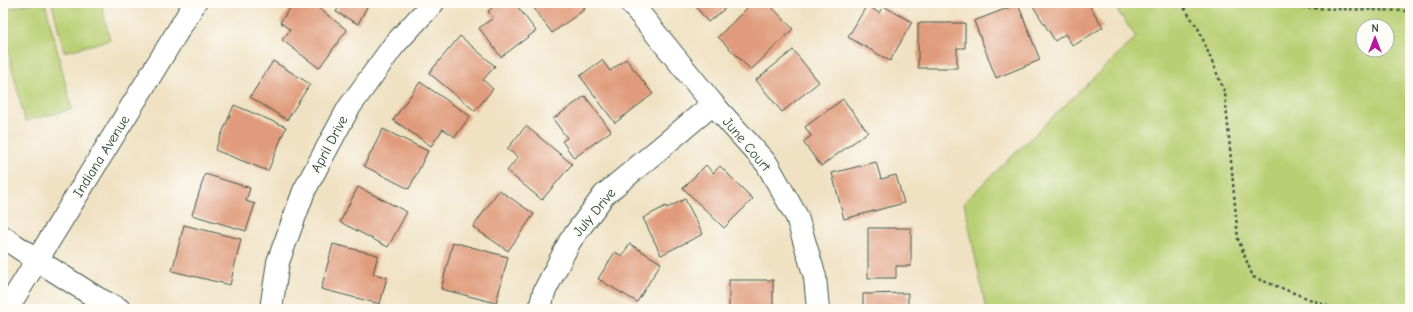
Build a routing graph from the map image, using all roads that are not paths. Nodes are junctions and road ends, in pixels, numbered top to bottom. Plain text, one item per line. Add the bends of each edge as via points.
1 (195, 3) edge
2 (433, 3) edge
3 (631, 3) edge
4 (712, 104) junction
5 (3, 237) edge
6 (37, 260) junction
7 (7, 309) edge
8 (119, 309) edge
9 (271, 309) edge
10 (540, 309) edge
11 (818, 309) edge

1 - 6 street, Indiana Avenue
2 - 9 street, April Drive via 394,45 348,109 304,191 278,262
3 - 4 street, June Court
4 - 10 street, July Drive via 604,195 570,241 544,292
4 - 11 street, June Court via 767,164 797,217 815,277
5 - 6 street
6 - 7 street, Indiana Avenue
6 - 8 street

